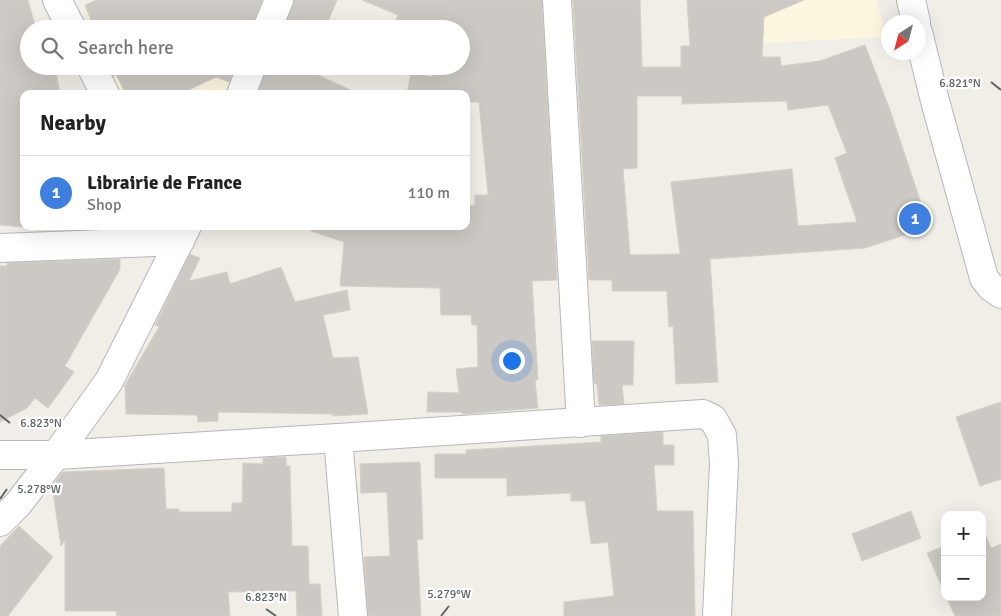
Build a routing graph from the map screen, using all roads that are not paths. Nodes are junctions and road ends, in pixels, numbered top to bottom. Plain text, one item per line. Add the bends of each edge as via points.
1 (57, 0) edge
2 (279, 0) edge
3 (557, 0) edge
4 (911, 0) edge
5 (914, 15) edge
6 (67, 20) edge
7 (271, 20) edge
8 (925, 60) edge
9 (96, 75) edge
10 (248, 75) edge
11 (103, 90) edge
12 (243, 90) edge
13 (180, 231) edge
14 (0, 248) edge
15 (1001, 294) edge
16 (581, 423) junction
17 (338, 438) junction
18 (0, 455) edge
19 (56, 455) junction
20 (0, 522) edge
21 (354, 616) edge
22 (716, 616) edge

1 - 6 street
2 - 7 street
3 - 16 street
4 - 5 street
8 - 15 street via 984,278
9 - 11 street
10 - 12 street
13 - 14 street
13 - 19 street via 109,381
16 - 17 street
16 - 22 street via 703,414 712,419 722,435 724,463
17 - 19 street
17 - 21 street
18 - 19 street
19 - 20 street

